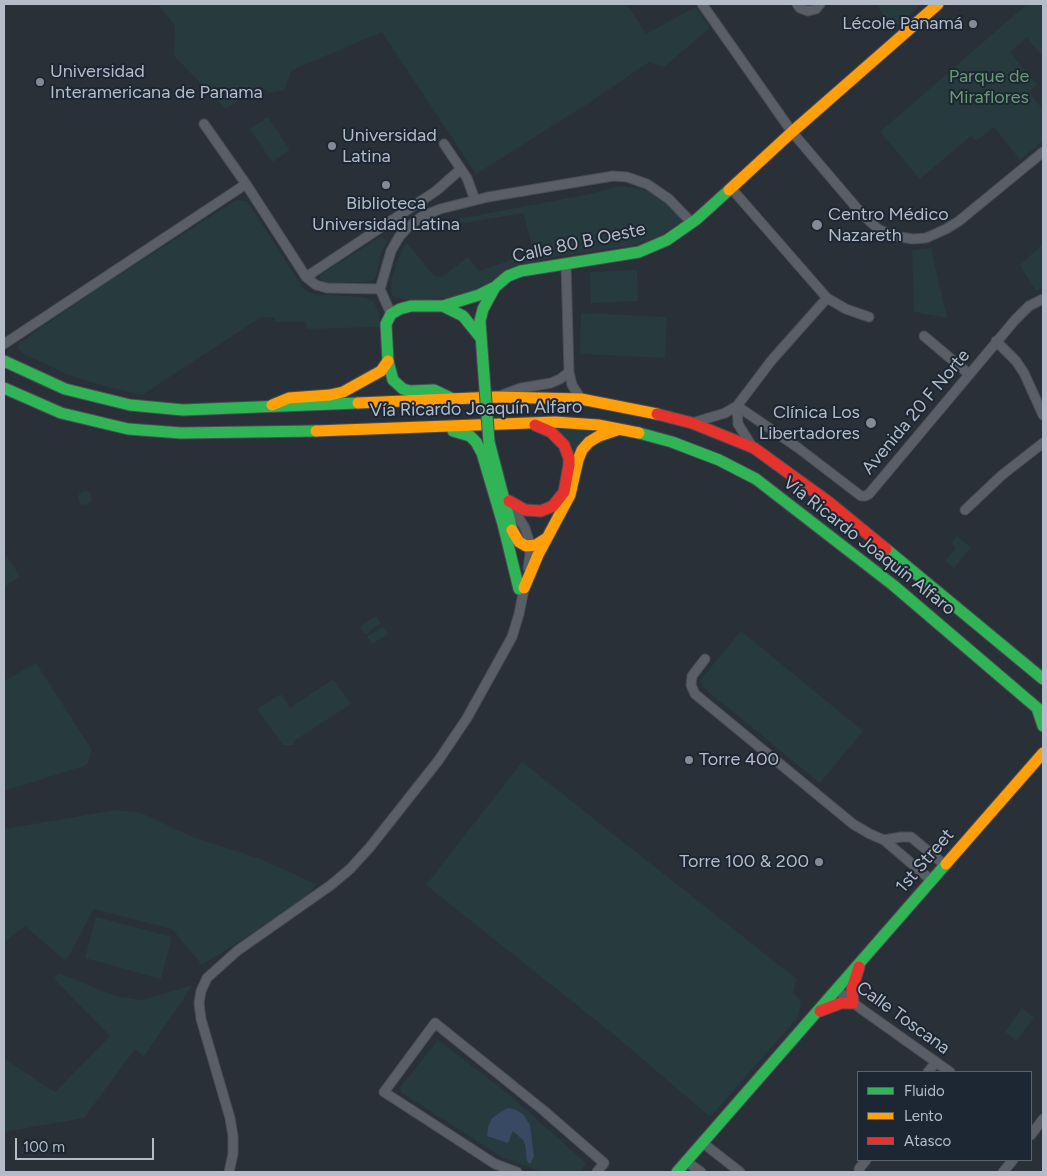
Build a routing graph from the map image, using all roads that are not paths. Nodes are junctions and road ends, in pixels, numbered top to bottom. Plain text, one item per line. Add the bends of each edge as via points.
1 (702, 4) edge
2 (797, 4) edge
3 (820, 4) edge
4 (938, 4) edge
5 (204, 124) dead end
6 (792, 132) junction
7 (444, 144) dead end
8 (1043, 152) edge
9 (461, 169) junction
10 (246, 184) junction
11 (731, 188) junction
12 (475, 200) junction
13 (414, 205) junction
14 (421, 217) junction
15 (692, 223) junction
16 (566, 265) junction
17 (306, 277) junction
18 (495, 287) junction
19 (380, 289) junction
20 (827, 298) junction
21 (1043, 299) edge
22 (443, 306) junction
23 (391, 314) junction
24 (869, 317) dead end
25 (480, 336) junction
26 (924, 336) dead end
27 (996, 341) junction
28 (4, 344) edge
29 (4, 361) edge
30 (388, 361) junction
31 (569, 372) junction
32 (969, 374) junction
33 (4, 388) edge
34 (496, 397) junction
35 (581, 399) junction
36 (456, 400) junction
37 (268, 406) junction
38 (737, 406) junction
39 (1043, 415) edge
40 (692, 423) junction
41 (533, 424) junction
42 (423, 428) junction
43 (625, 430) junction
44 (1043, 443) edge
45 (754, 448) junction
46 (501, 484) junction
47 (509, 500) junction
48 (965, 510) dead end
49 (512, 530) junction
50 (548, 537) junction
51 (530, 546) junction
52 (521, 588) junction
53 (704, 659) dead end
54 (1043, 679) edge
55 (1040, 710) edge
56 (1043, 726) edge
57 (1043, 743) edge
58 (1042, 754) edge
59 (884, 840) junction
60 (945, 865) junction
61 (931, 880) junction
62 (860, 962) junction
63 (837, 990) junction
64 (853, 1003) junction
65 (816, 1013) junction
66 (936, 1062) junction
67 (929, 1071) edge
68 (949, 1071) edge
69 (1043, 1119) edge
70 (1032, 1132) edge
71 (703, 1143) junction
72 (865, 1161) edge
73 (1011, 1161) edge
74 (687, 1162) junction
75 (859, 1169) dead end
76 (229, 1172) edge
77 (517, 1172) edge
78 (597, 1172) edge
79 (677, 1172) edge
80 (701, 1172) edge
81 (740, 1172) edge
82 (1003, 1172) edge

1 - 6 street
2 - 3 street via 808,11
4 - 6 main road, Calle 80 B Oeste
5 - 10 street
6 - 8 street via 878,229 913,239 926,238 959,221
6 - 11 main road, Calle 80 B Oeste
7 - 9 street
9 - 12 street
9 - 13 street
10 - 17 street
10 - 28 street
11 - 15 main road, Calle 80 B Oeste
11 - 20 street
12 - 14 street
12 - 15 street via 601,177 627,177 647,184 669,199
13 - 14 street
13 - 17 street
14 - 19 street via 407,228 391,251
15 - 16 main road, Calle 80 B Oeste via 667,240 639,252
16 - 18 main road, Calle 80 B Oeste via 521,271 508,276
16 - 31 street
17 - 19 street via 327,288
18 - 22 main road via 478,296
18 - 25 main road, Calle 80 B Oeste via 483,309
19 - 23 street
20 - 24 street
20 - 38 street via 771,361
21 - 27 street, Avenida 20 F Norte via 1029,306
22 - 23 main road via 411,306
22 - 25 main road via 463,316
23 - 30 main road via 386,324
25 - 46 main road, Calle 80 B Oeste, bridge via 489,442
26 - 32 street
27 - 32 street, Avenida 20 F Norte
27 - 39 street via 1024,373
29 - 37 main road, Vía Ricardo Joaquín Alfaro via 65,390 130,405 183,410
30 - 36 main road via 393,380 403,390 434,390
30 - 37 main road via 374,376 343,392 289,398
31 - 34 street via 551,383 521,388
31 - 35 street via 572,385
32 - 38 street, Avenida 20 F Norte via 865,496 860,496
33 - 42 main road, Vía Ricardo Joaquín Alfaro via 61,413 128,429 181,434
34 - 35 main road, Vía Ricardo Joaquín Alfaro
34 - 36 main road, Vía Ricardo Joaquín Alfaro
35 - 40 main road, Vía Ricardo Joaquín Alfaro
36 - 37 main road, Vía Ricardo Joaquín Alfaro
38 - 40 street
38 - 45 street via 738,424
40 - 45 main road, Vía Ricardo Joaquín Alfaro
41 - 42 main road, Vía Ricardo Joaquín Alfaro
41 - 43 main road, Vía Ricardo Joaquín Alfaro via 576,422
41 - 47 main road via 551,432 564,445 569,458 568,480 561,497 547,509 525,510
42 - 52 main road via 463,433 474,439 479,447
43 - 50 main road via 599,436 582,450 570,495
43 - 55 main road, Vía Ricardo Joaquín Alfaro via 688,448 756,479 893,585
44 - 48 street
45 - 54 main road, Vía Ricardo Joaquín Alfaro via 830,503
46 - 47 main road
46 - 49 main road
47 - 51 street via 525,528
49 - 51 main road via 519,542
49 - 52 street
50 - 51 main road
50 - 52 main road
51 - 52 street via 529,564
52 - 76 street via 519,614 512,637 467,718 438,761 370,847 331,885 238,951 207,978 199,1003 230,1118 233,1154
53 - 59 street via 692,676 695,694 853,824
55 - 56 main road
57 - 58 main road, 1st Street
58 - 60 main road, 1st Street
59 - 60 street via 912,837
59 - 61 street
60 - 61 main road, 1st Street
61 - 62 main road, 1st Street
62 - 63 main road, 1st Street
62 - 64 main road via 852,989
63 - 64 street, Calle Toscana
63 - 65 main road, 1st Street
64 - 65 main road via 840,1003
64 - 66 street, Calle Toscana
65 - 71 main road, 1st Street
66 - 67 street
66 - 68 street, Calle Toscana
69 - 70 street
71 - 74 main road, 1st Street
71 - 81 street
72 - 75 street
73 - 82 street
74 - 79 main road, 1st Street
74 - 80 street
77 - 78 street via 495,1164 384,1092 435,1023 604,1162

